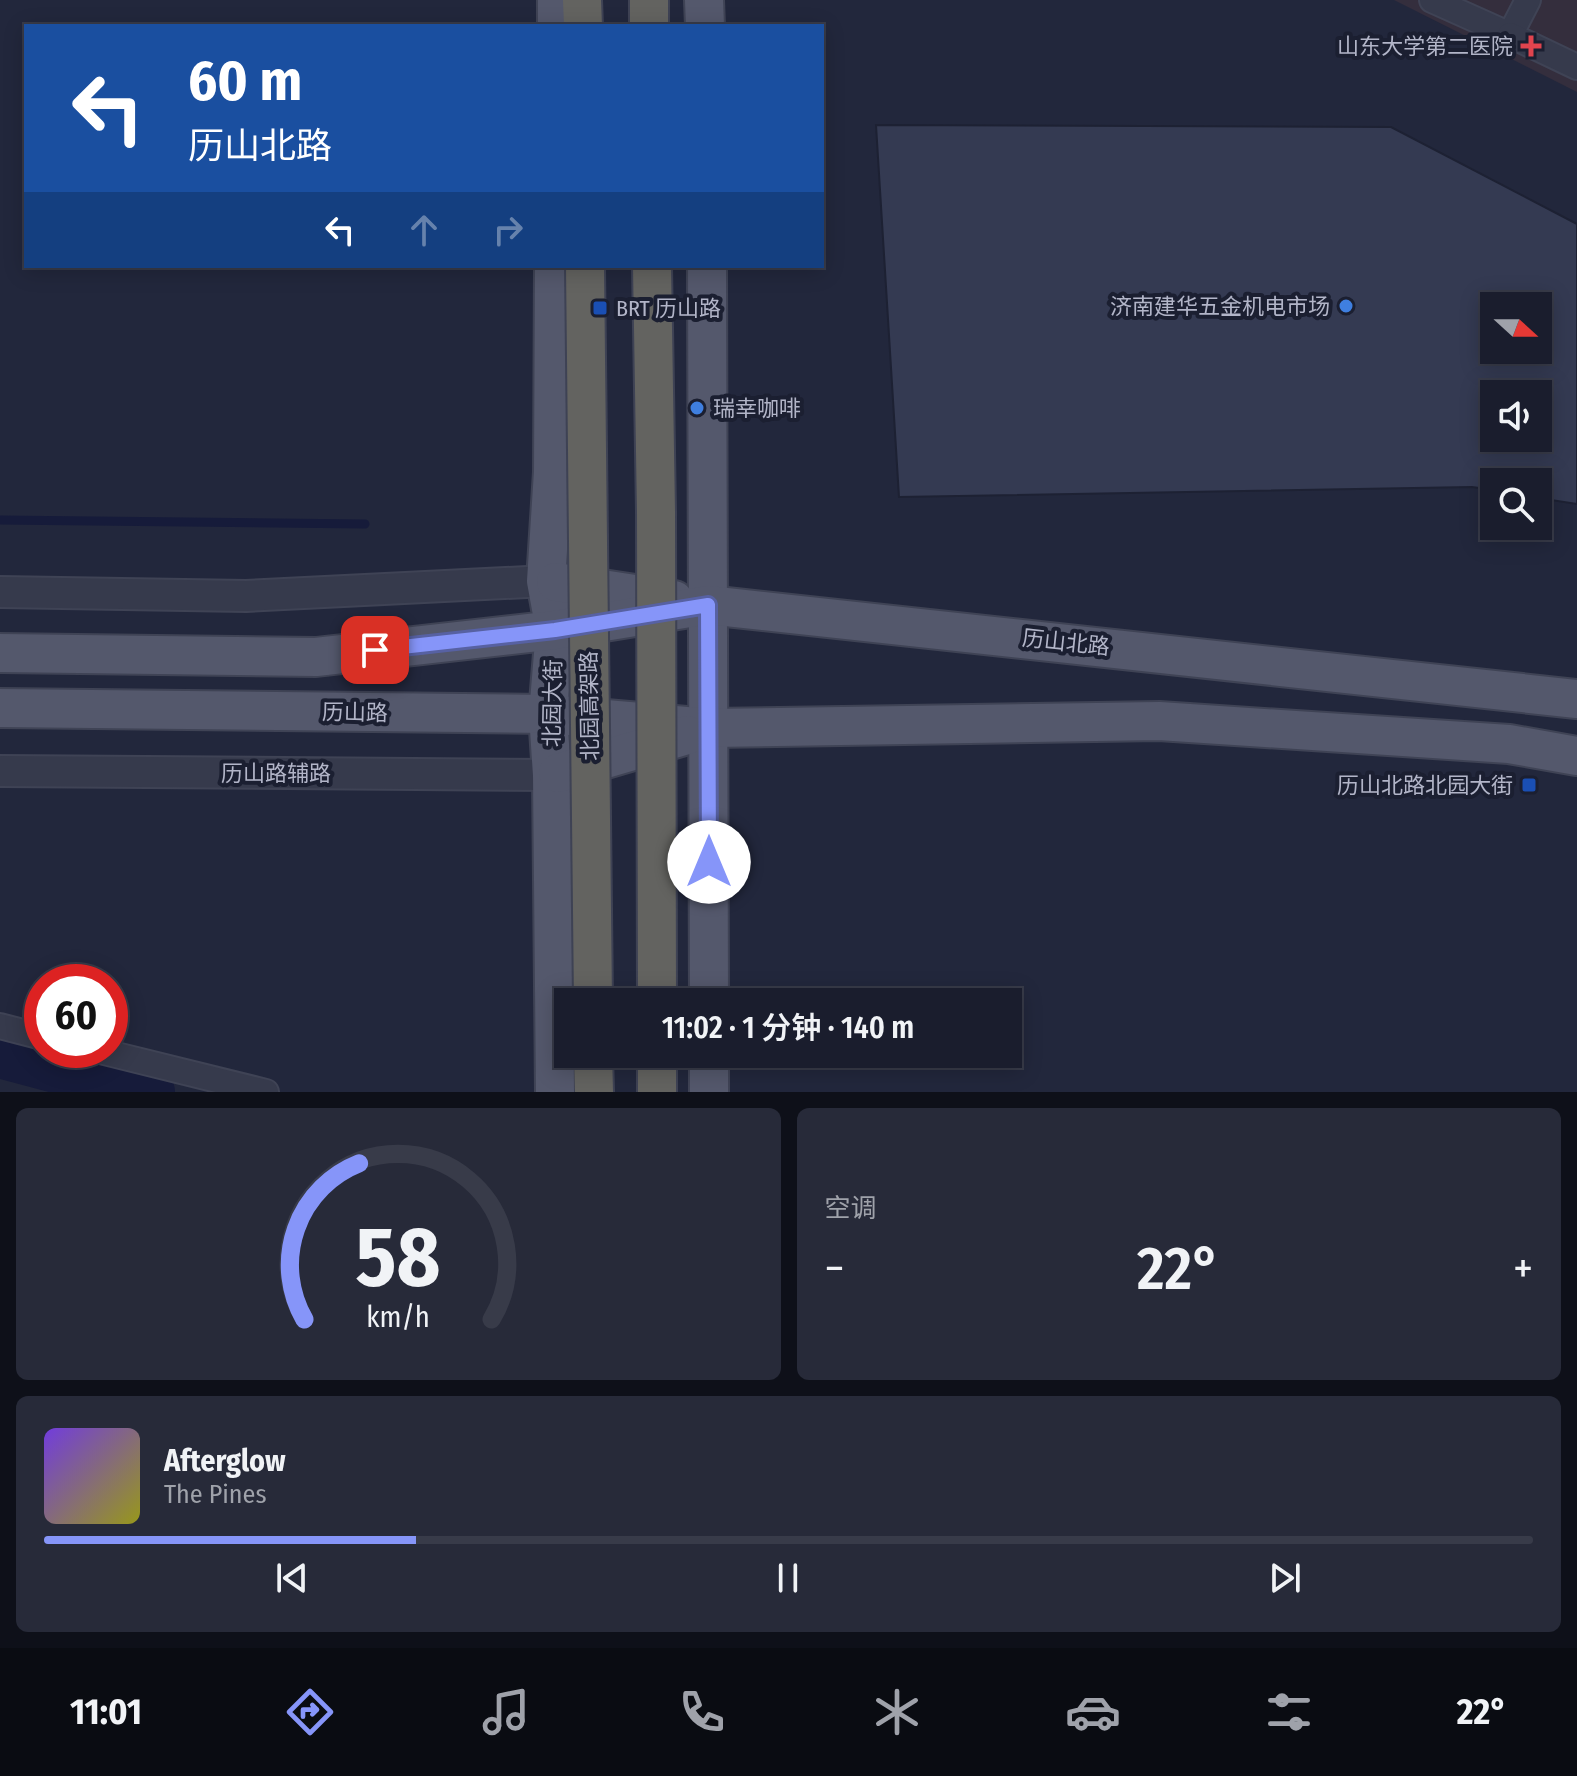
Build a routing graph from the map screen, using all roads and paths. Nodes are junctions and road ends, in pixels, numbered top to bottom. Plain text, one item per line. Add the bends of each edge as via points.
1 (557, 0) edge
2 (582, 0) edge
3 (649, 0) edge
4 (704, 0) edge
5 (1432, 0) edge
6 (1528, 0) edge
7 (557, 24) edge
8 (583, 24) edge
9 (649, 24) edge
10 (705, 24) edge
11 (1510, 35) junction
12 (1577, 67) edge
13 (554, 268) edge
14 (585, 268) edge
15 (652, 268) edge
16 (707, 268) edge
17 (546, 581) junction
18 (0, 592) edge
19 (708, 605) junction
20 (555, 630) junction
21 (0, 653) edge
22 (1577, 699) edge
23 (0, 708) edge
24 (548, 714) junction
25 (709, 728) junction
26 (1577, 756) edge
27 (0, 771) edge
28 (552, 775) junction
29 (593, 988) edge
30 (657, 988) edge
31 (709, 988) edge
32 (0, 1026) edge
33 (24, 1032) edge
34 (128, 1058) edge
35 (593, 1068) edge
36 (657, 1068) edge
37 (709, 1068) edge
38 (266, 1092) edge
39 (555, 1092) edge
40 (594, 1092) edge
41 (657, 1092) edge
42 (709, 1092) edge

1 - 7 main road
2 - 8 highway
3 - 9 highway
4 - 10 main road
5 - 11 street
6 - 11 street
11 - 12 street
13 - 17 main road, 北园大街 via 553,472
14 - 29 highway, 北园高架路, bridge
15 - 30 highway, bridge
16 - 19 main road
17 - 18 street via 246,596
17 - 19 main road
17 - 20 main road, 北园大街
19 - 20 main road, 历山北路
19 - 22 main road, 历山北路
19 - 25 main road
20 - 21 main road via 316,657
20 - 24 main road, 北园大街
23 - 24 main road, 历山路
24 - 25 main road, 历山路
24 - 28 main road, 北园大街
25 - 26 main road via 1159,721 1509,744
25 - 28 main road
25 - 31 main road
27 - 28 street, 历山路辅路
28 - 39 main road, 北园大街
32 - 33 street
34 - 38 street
35 - 40 highway
36 - 41 highway
37 - 42 main road

